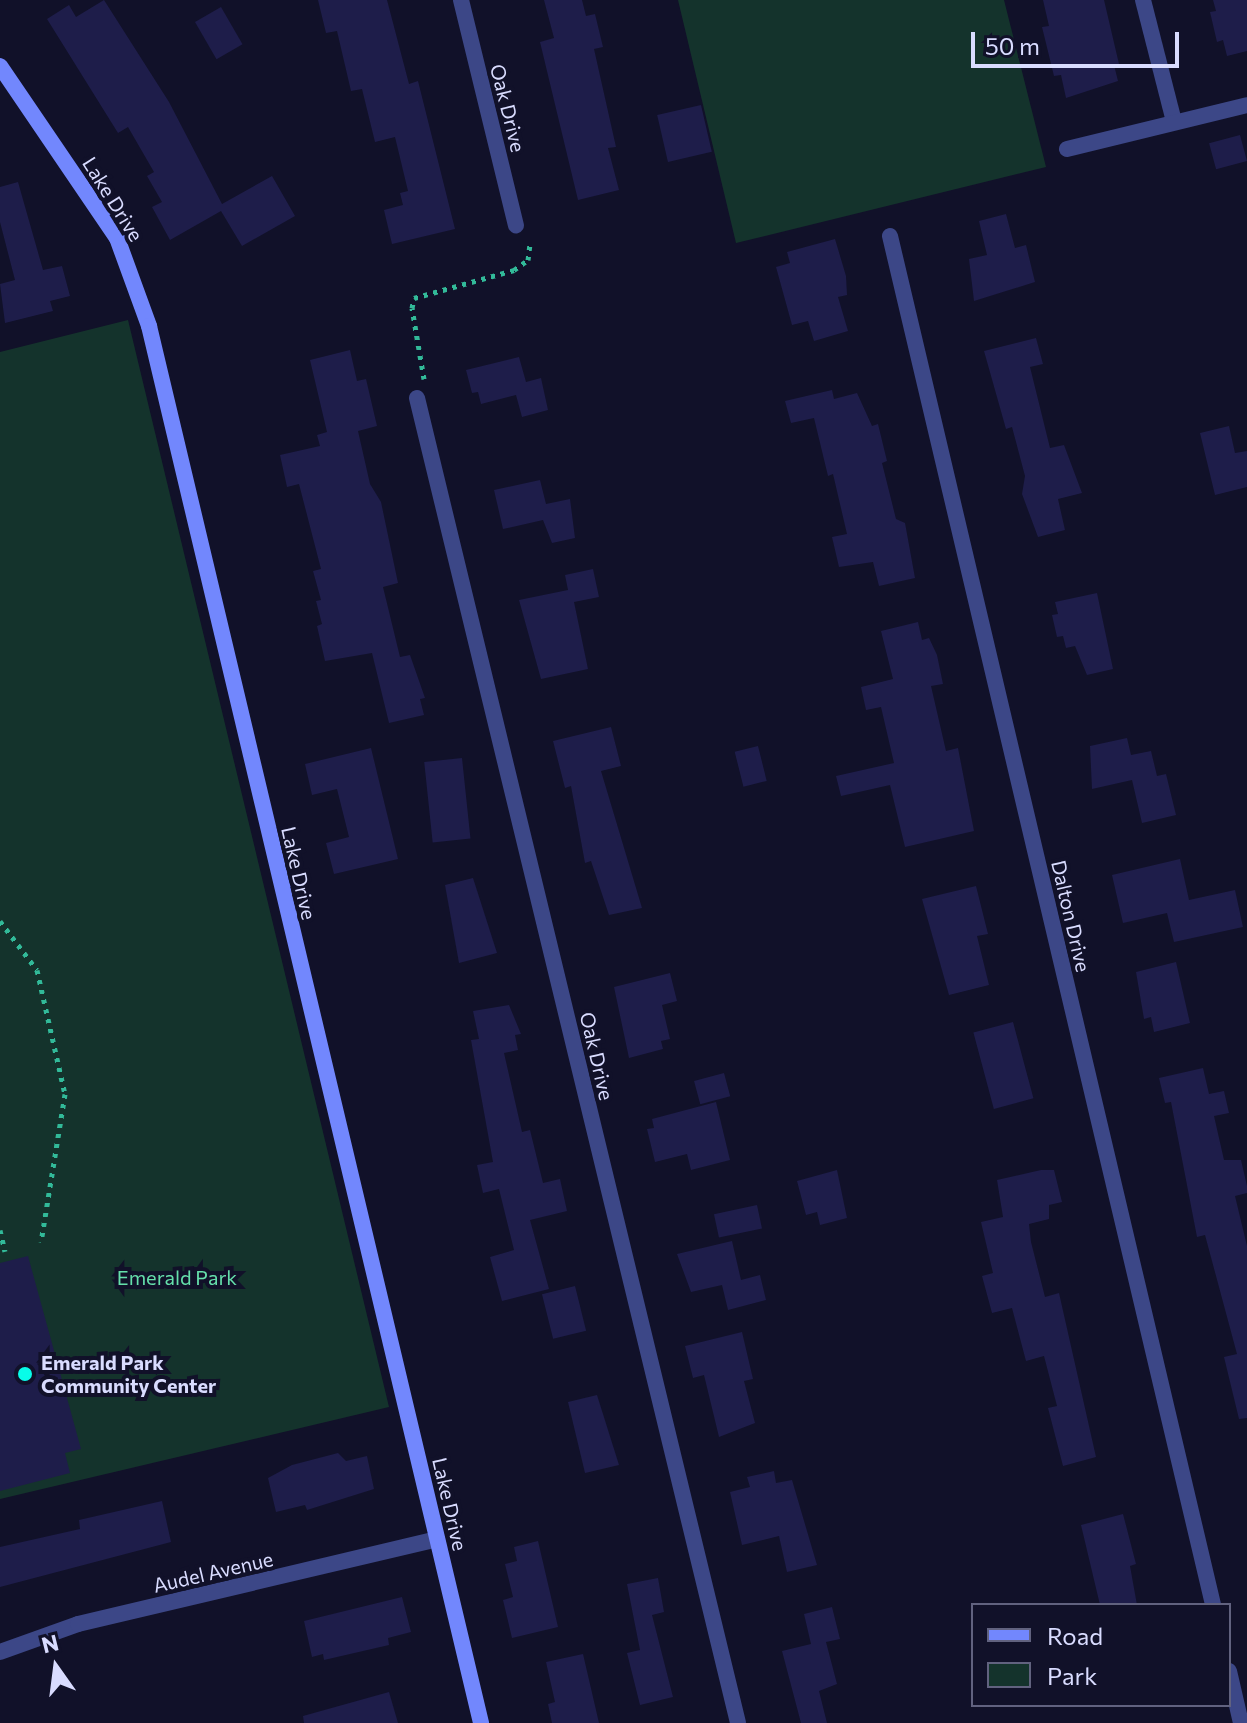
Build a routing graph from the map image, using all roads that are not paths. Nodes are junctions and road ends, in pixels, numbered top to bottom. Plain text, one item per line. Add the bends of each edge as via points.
1 (461, 0) edge
2 (1143, 0) edge
3 (0, 66) edge
4 (1247, 105) edge
5 (1174, 122) junction
6 (1067, 149) dead end
7 (516, 225) dead end
8 (890, 236) dead end
9 (417, 398) road end
10 (437, 1539) junction
11 (1213, 1603) edge
12 (0, 1652) edge
13 (1231, 1680) edge
14 (481, 1723) edge
15 (738, 1723) edge
16 (1241, 1723) edge

1 - 7 street, Oak Drive
2 - 5 street
3 - 10 street, Lake Drive via 117,238 149,326
4 - 5 street
5 - 6 street
8 - 11 street, Dalton Drive
9 - 15 street, Oak Drive
10 - 12 street, Audel Avenue via 78,1624
10 - 14 street, Lake Drive
13 - 16 street

